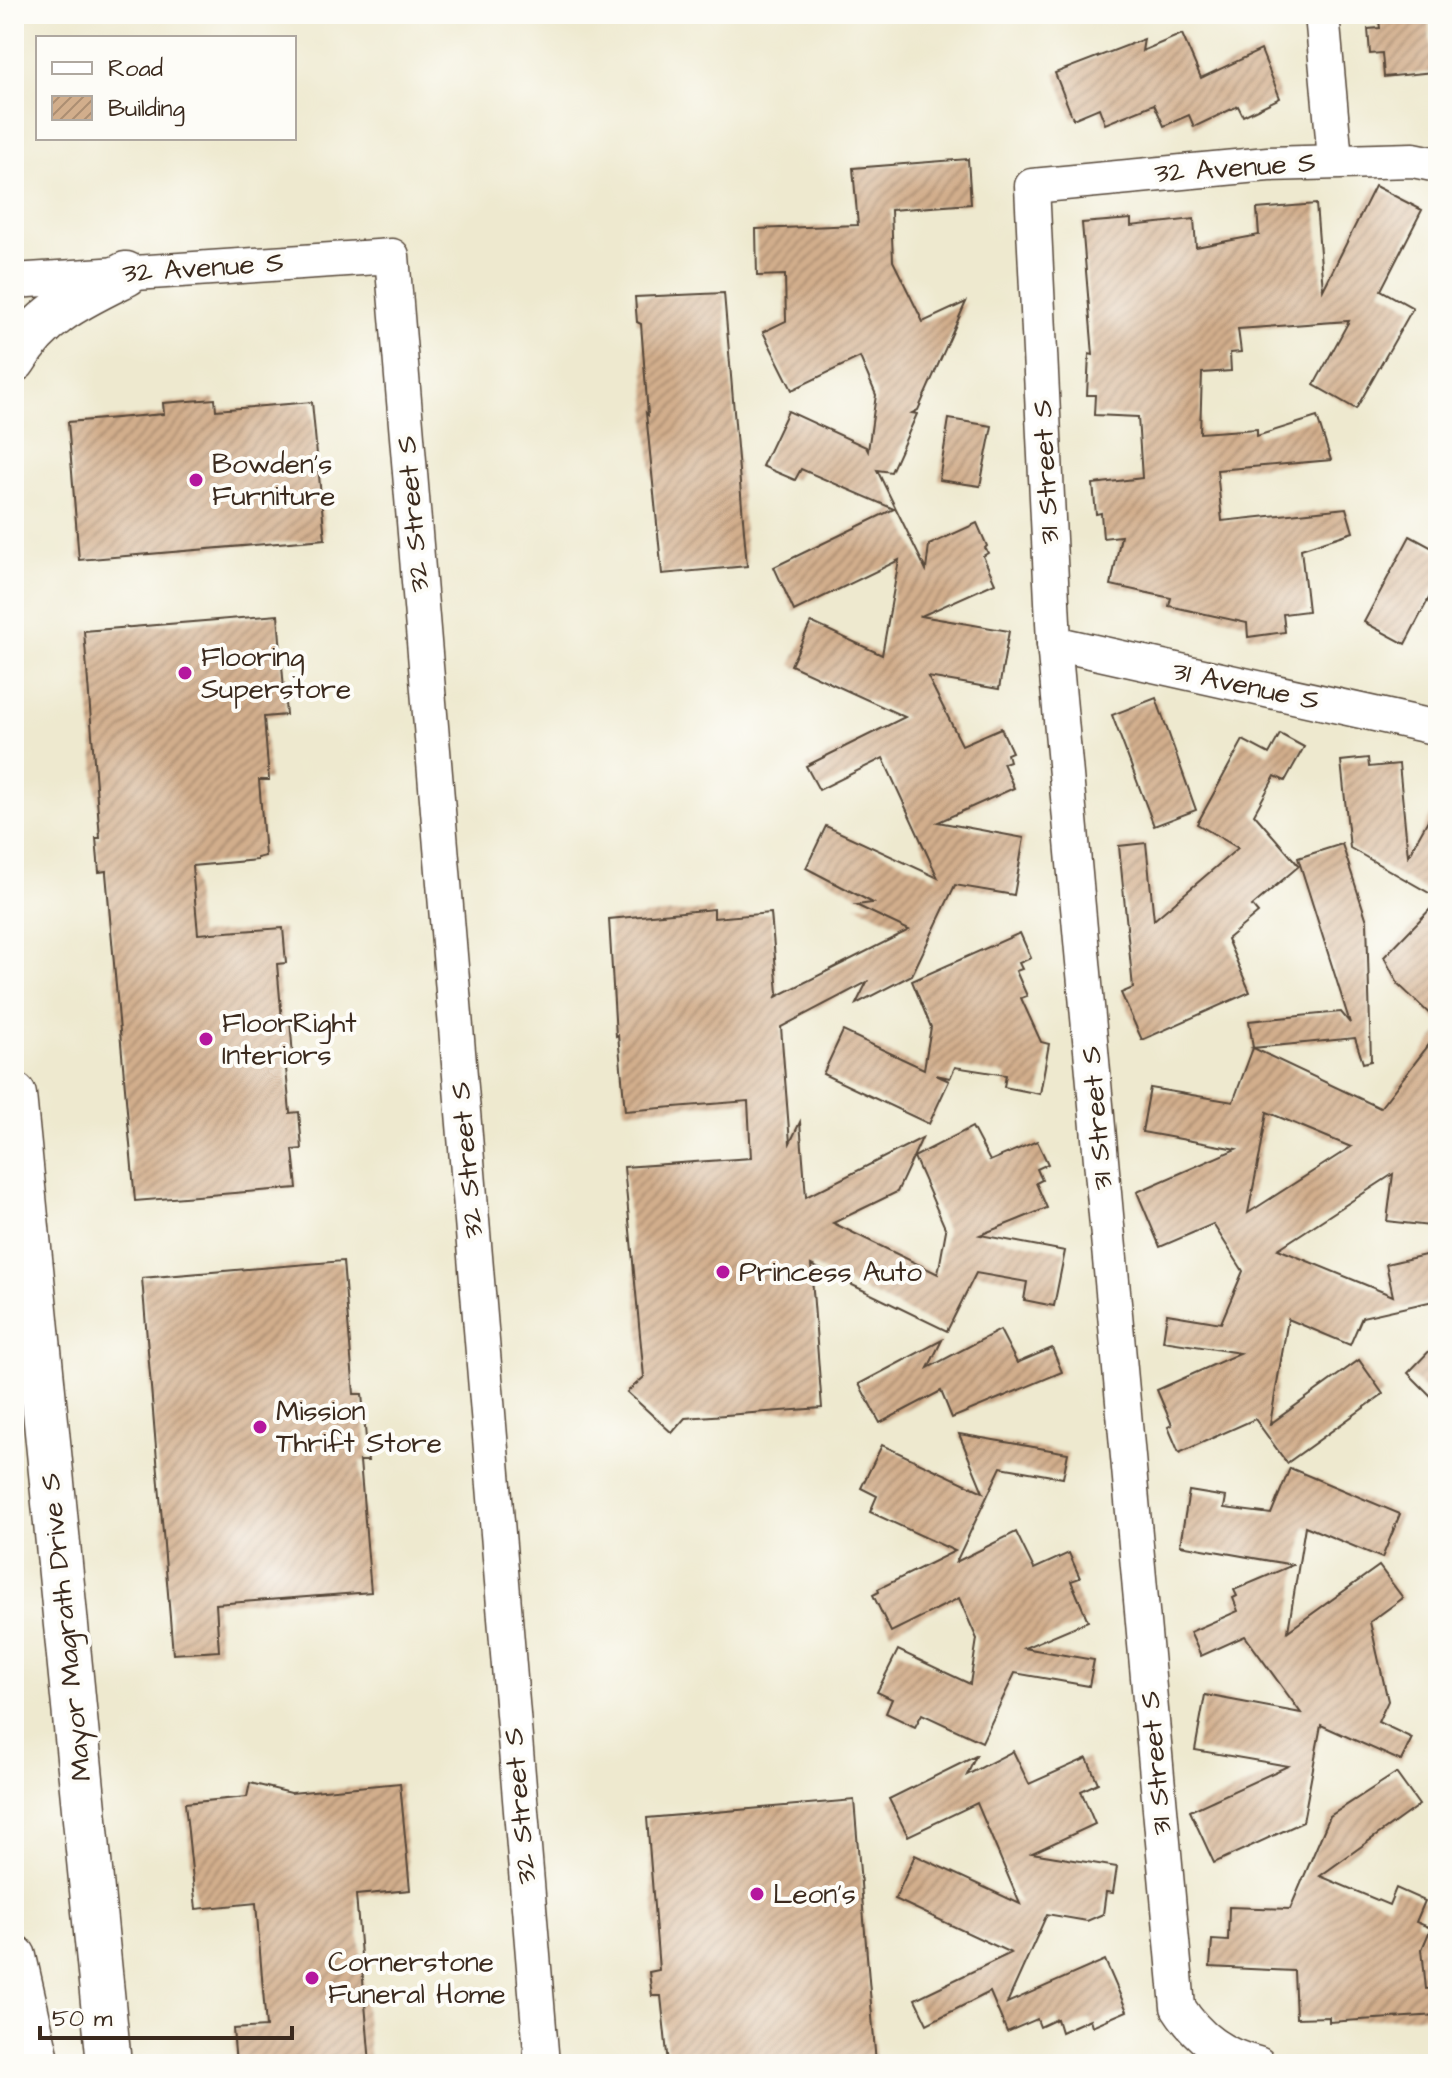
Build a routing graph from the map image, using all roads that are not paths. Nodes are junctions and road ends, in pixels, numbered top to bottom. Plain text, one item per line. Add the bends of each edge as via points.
1 (1322, 14) edge
2 (1335, 160) junction
3 (1438, 165) edge
4 (1032, 186) joint
5 (392, 256) joint
6 (126, 274) junction
7 (14, 281) edge
8 (14, 360) edge
9 (1054, 643) junction
10 (1438, 728) edge
11 (14, 1095) edge
12 (14, 1957) edge
13 (38, 2064) edge
14 (109, 2064) edge
15 (542, 2064) edge
16 (1258, 2064) edge

1 - 2 street
2 - 3 street, 32 Avenue S
2 - 4 street, 32 Avenue S
4 - 9 street, 31 Street S
5 - 6 street, 32 Avenue S
5 - 15 street, 32 Street S
6 - 7 street, 32 Avenue S
6 - 8 main road via 66,304 28,336
9 - 10 street, 31 Avenue S
9 - 16 street, 31 Street S via 1178,2007 1204,2039 1228,2055
11 - 14 main road, Mayor Magrath Drive S
12 - 13 main road

